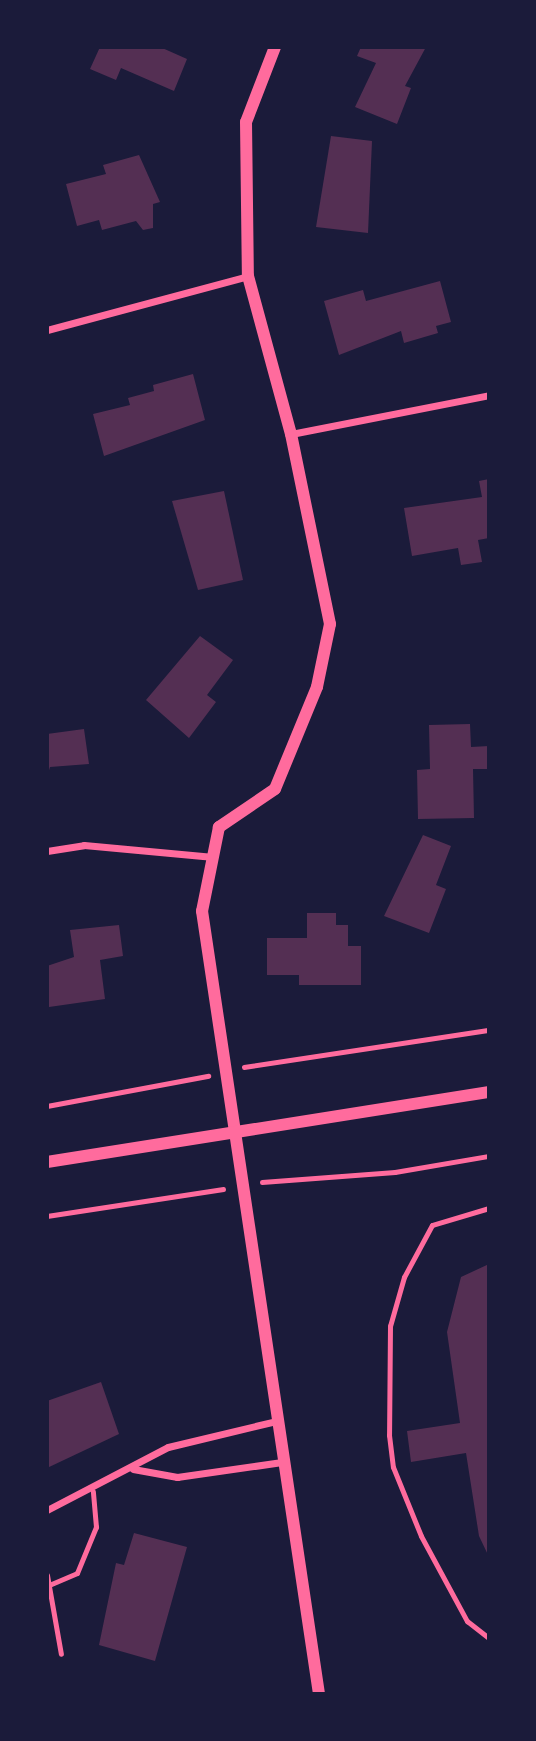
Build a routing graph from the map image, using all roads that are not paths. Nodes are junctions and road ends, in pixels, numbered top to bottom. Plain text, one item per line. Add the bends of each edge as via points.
1 (275, 47) edge
2 (247, 276) junction
3 (47, 330) edge
4 (489, 394) edge
5 (291, 434) junction
6 (47, 851) edge
7 (213, 857) junction
8 (489, 1092) edge
9 (231, 1132) junction
10 (47, 1162) edge
11 (489, 1208) edge
12 (276, 1421) junction
13 (282, 1462) junction
14 (133, 1469) junction
15 (93, 1491) junction
16 (47, 1510) edge
17 (47, 1576) edge
18 (49, 1585) edge
19 (489, 1638) edge
20 (61, 1654) dead end
21 (319, 1694) edge

1 - 2 street via 246,122
2 - 3 street
2 - 5 street
4 - 5 street
5 - 7 street via 330,624 317,687 275,789 219,827
6 - 7 street via 85,845
7 - 9 street via 202,911
8 - 9 street
9 - 10 street
9 - 12 street
11 - 19 lane via 432,1225 410,1265 390,1326 389,1424 393,1467 421,1536 467,1621
12 - 13 street
12 - 14 street via 168,1447
13 - 14 street via 177,1477
13 - 21 street
14 - 15 street
15 - 16 street
15 - 18 lane via 96,1527 77,1573
17 - 18 lane
18 - 20 lane

